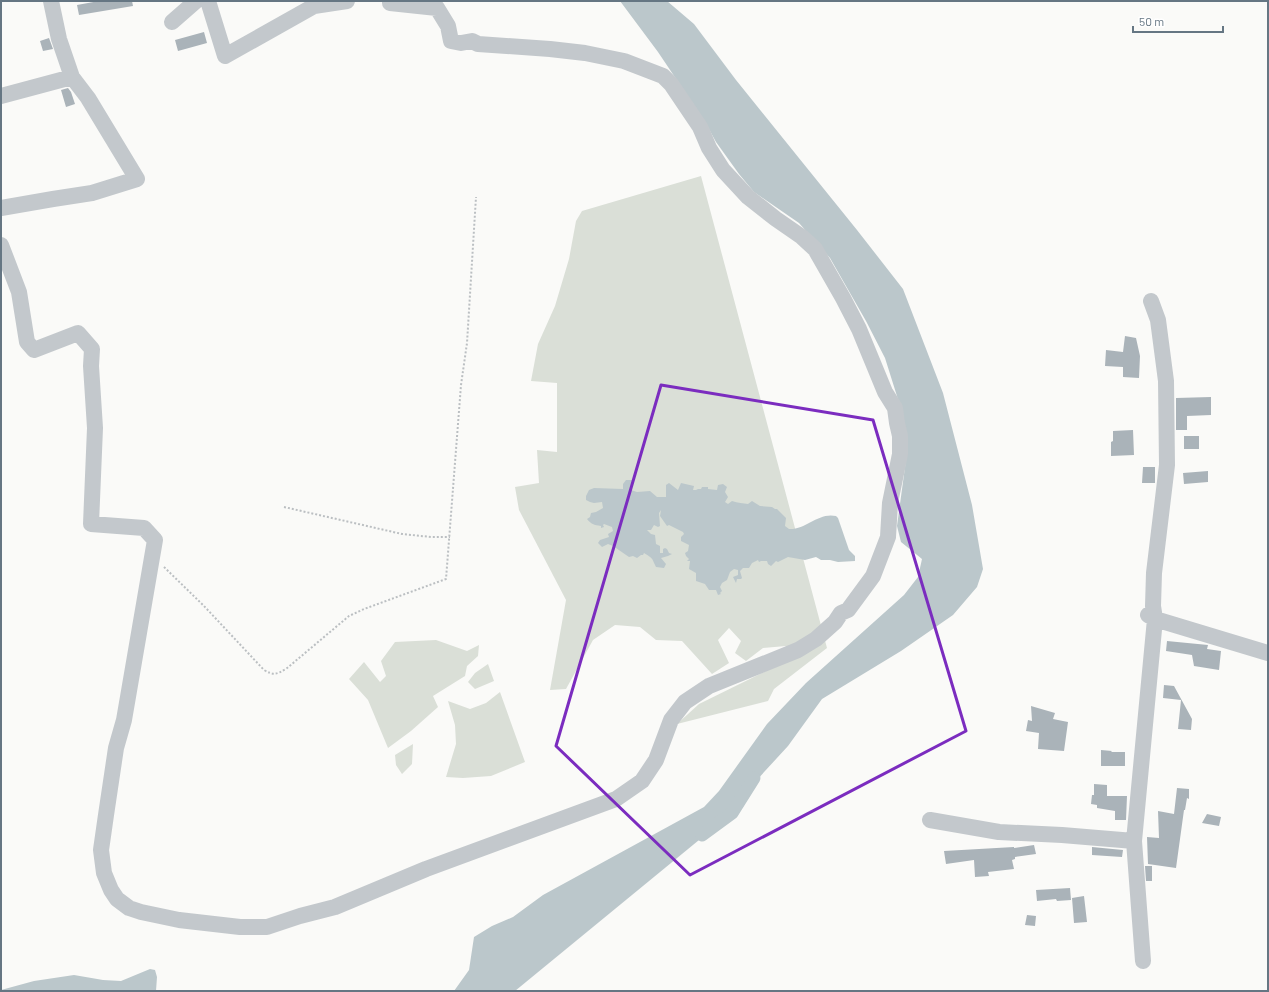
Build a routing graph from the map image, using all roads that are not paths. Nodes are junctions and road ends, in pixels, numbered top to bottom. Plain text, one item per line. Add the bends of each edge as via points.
1 (51, 1) edge
2 (196, 1) edge
3 (208, 1) edge
4 (347, 1) edge
5 (391, 1) edge
6 (172, 22) dead end
7 (72, 77) junction
8 (1, 96) edge
9 (1, 208) edge
10 (1, 245) edge
11 (1151, 301) dead end
12 (1151, 617) junction
13 (1268, 653) edge
14 (930, 820) dead end
15 (1134, 841) junction
16 (1143, 961) dead end

1 - 7 street via 59,39
2 - 6 street
3 - 4 street via 225,56 314,6
5 - 10 street via 390,3 437,8 448,26 451,41 585,53 624,62 663,76 700,127 708,148 723,170 748,197 815,249 843,298 885,392 895,408 900,454 890,503 888,537 873,576 848,610 841,613 816,639 798,650 709,686 685,702 671,720 656,760 642,781 616,799 426,869 335,907 267,927 240,927 178,920 129,908 117,899 104,873 101,850 116,748 124,720 155,540 144,528 91,524 95,428 92,349 78,333 34,350 27,342 19,292
7 - 8 street
7 - 9 street via 88,98 137,179 92,193
11 - 12 street via 1158,320 1166,388 1166,465
12 - 13 street
12 - 15 street
14 - 15 street via 999,832
15 - 16 street

